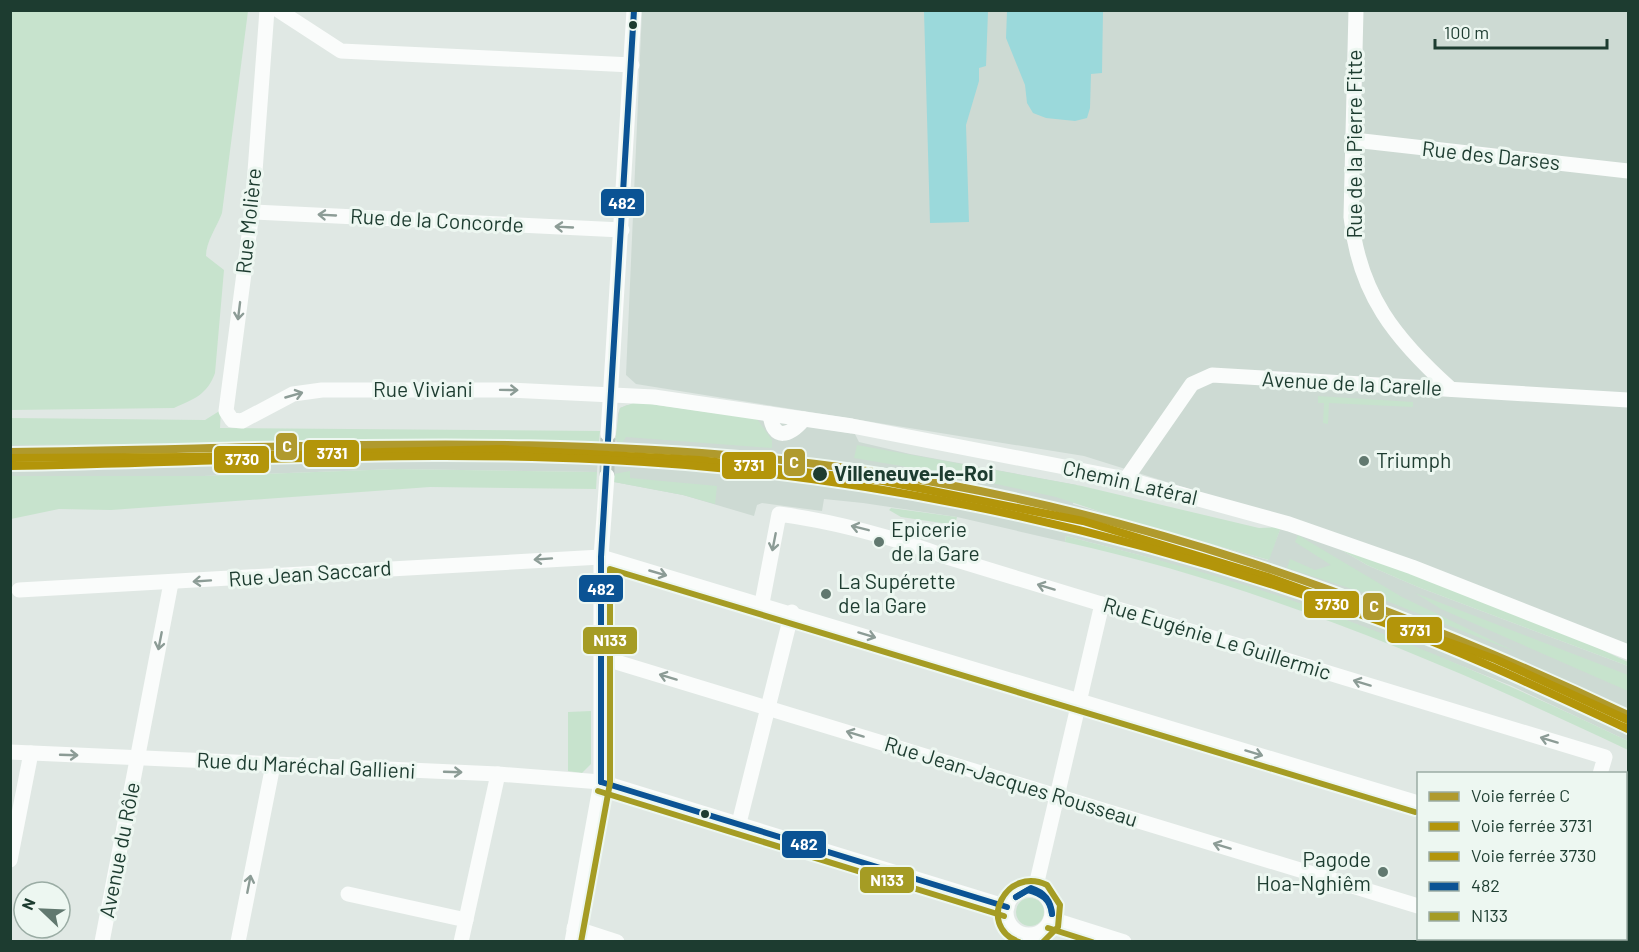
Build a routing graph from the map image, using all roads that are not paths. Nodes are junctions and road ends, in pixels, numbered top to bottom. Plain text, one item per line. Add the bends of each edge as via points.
1 (267, 10) edge
2 (278, 10) edge
3 (634, 10) edge
4 (1356, 10) edge
5 (632, 65) junction
6 (1354, 140) junction
7 (1629, 171) edge
8 (252, 212) junction
9 (622, 230) junction
10 (1450, 389) junction
11 (607, 394) junction
12 (1629, 399) edge
13 (242, 421) joint
14 (608, 434) tunnel mouth
15 (606, 476) tunnel mouth
16 (1126, 478) junction
17 (601, 557) junction
18 (171, 583) junction
19 (19, 590) dead end
20 (762, 603) junction
21 (1102, 604) junction
22 (792, 612) junction
23 (1629, 652) edge
24 (603, 658) junction
25 (1080, 701) junction
26 (768, 707) junction
27 (10, 752) edge
28 (31, 753) junction
29 (138, 758) junction
30 (273, 765) junction
31 (1601, 772) edge
32 (498, 774) junction
33 (601, 782) junction
34 (1056, 796) junction
35 (1417, 802) edge
36 (739, 823) junction
37 (10, 860) edge
38 (1035, 890) junction
39 (348, 894) dead end
40 (1417, 905) edge
41 (1007, 906) junction
42 (1051, 919) junction
43 (466, 920) junction
44 (573, 935) edge
45 (1030, 938) edge
46 (102, 942) edge
47 (238, 942) edge
48 (461, 942) edge
49 (617, 942) edge
50 (1124, 942) edge

1 - 8 street, Rue Molière
2 - 5 street via 341,51
3 - 5 street
4 - 6 street, Rue de la Pierre Fitte
5 - 9 street
6 - 7 street, Rue des Darses
6 - 10 street, Rue de la Pierre Fitte via 1351,217 1363,274 1384,319 1418,360
9 -> 8 street, Rue de la Concorde
8 -> 13 street, Rue Molière via 226,411 232,420
9 - 11 street
10 - 12 street, Avenue de la Carelle
10 - 16 street, Avenue de la Carelle via 1206,376 1192,384
13 -> 11 street, Rue Viviani via 293,394 322,390
11 - 14 street
11 - 16 street, Chemin Latéral via 654,397 852,426
15 - 17 street
16 - 23 street, Chemin Latéral via 1289,524 1412,567
17 -> 18 street, Rue Jean Saccard
17 -> 20 street, Rue Jean Saccard
17 - 24 street
18 - 19 street, Rue Jean Saccard
18 -> 29 street, Avenue du Rôle
21 -> 20 street, Rue Eugénie Le Guillermic via 874,532 779,514
20 - 22 street, Rue Jean Saccard
21 - 25 street
31 -> 21 street, Rue Eugénie Le Guillermic via 1605,757
22 -> 25 street, Rue Jean Saccard
22 - 26 street
26 -> 24 street, Rue Jean-Jacques Rousseau
24 - 33 street
25 - 34 street
25 -> 35 street, Rue Jean Saccard
34 -> 26 street, Rue Jean-Jacques Rousseau
26 - 36 street
27 - 28 street, Rue du Maréchal Gallieni
28 -> 29 street, Rue du Maréchal Gallieni
28 - 37 street
29 - 30 street, Rue du Maréchal Gallieni
29 - 46 street, Avenue du Rôle
30 -> 32 street, Rue du Maréchal Gallieni
47 -> 30 street
32 - 33 street, Rue du Maréchal Gallieni
32 - 43 street
33 - 36 street, Rue du Maréchal Gallieni
33 - 44 street
34 - 38 street
40 -> 34 street, Rue Jean-Jacques Rousseau
36 - 41 street, Rue du Maréchal Gallieni
38 - 41 street via 1021,891
38 - 42 street via 1047,898
39 - 43 street
41 - 45 street via 1012,928
42 - 45 street via 1045,929
42 - 50 street
43 - 48 street
44 - 49 street

